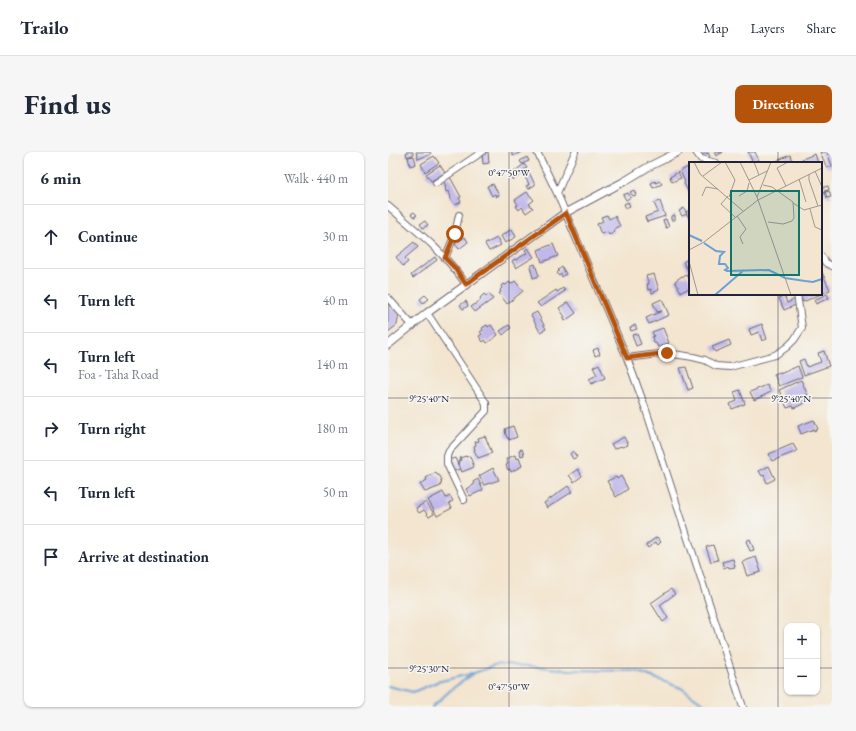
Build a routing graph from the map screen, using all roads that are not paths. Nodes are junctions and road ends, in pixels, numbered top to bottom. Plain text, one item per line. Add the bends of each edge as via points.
1 (482, 152) edge
2 (537, 152) edge
3 (575, 152) edge
4 (678, 152) edge
5 (696, 152) edge
6 (712, 162) edge
7 (436, 183) dead end
8 (557, 193) junction
9 (388, 206) edge
10 (566, 213) junction
11 (459, 215) dead end
12 (822, 257) edge
13 (445, 258) junction
14 (832, 266) edge
15 (466, 284) junction
16 (797, 295) edge
17 (388, 298) edge
18 (427, 313) junction
19 (413, 326) junction
20 (388, 345) edge
21 (627, 358) junction
22 (464, 500) dead end
23 (743, 707) edge

1 - 7 street
2 - 8 street
3 - 8 street
4 - 10 street
5 - 6 street via 701,159
8 - 10 street
9 - 13 street
10 - 15 street
10 - 21 street
11 - 13 street via 455,234
12 - 14 street
13 - 15 street
15 - 18 street
16 - 21 street via 802,328 794,340 775,355 730,368 716,366 693,357 667,353
17 - 19 street
18 - 19 street
18 - 22 street via 486,403 486,410 446,456 447,464
19 - 20 street
21 - 23 street

